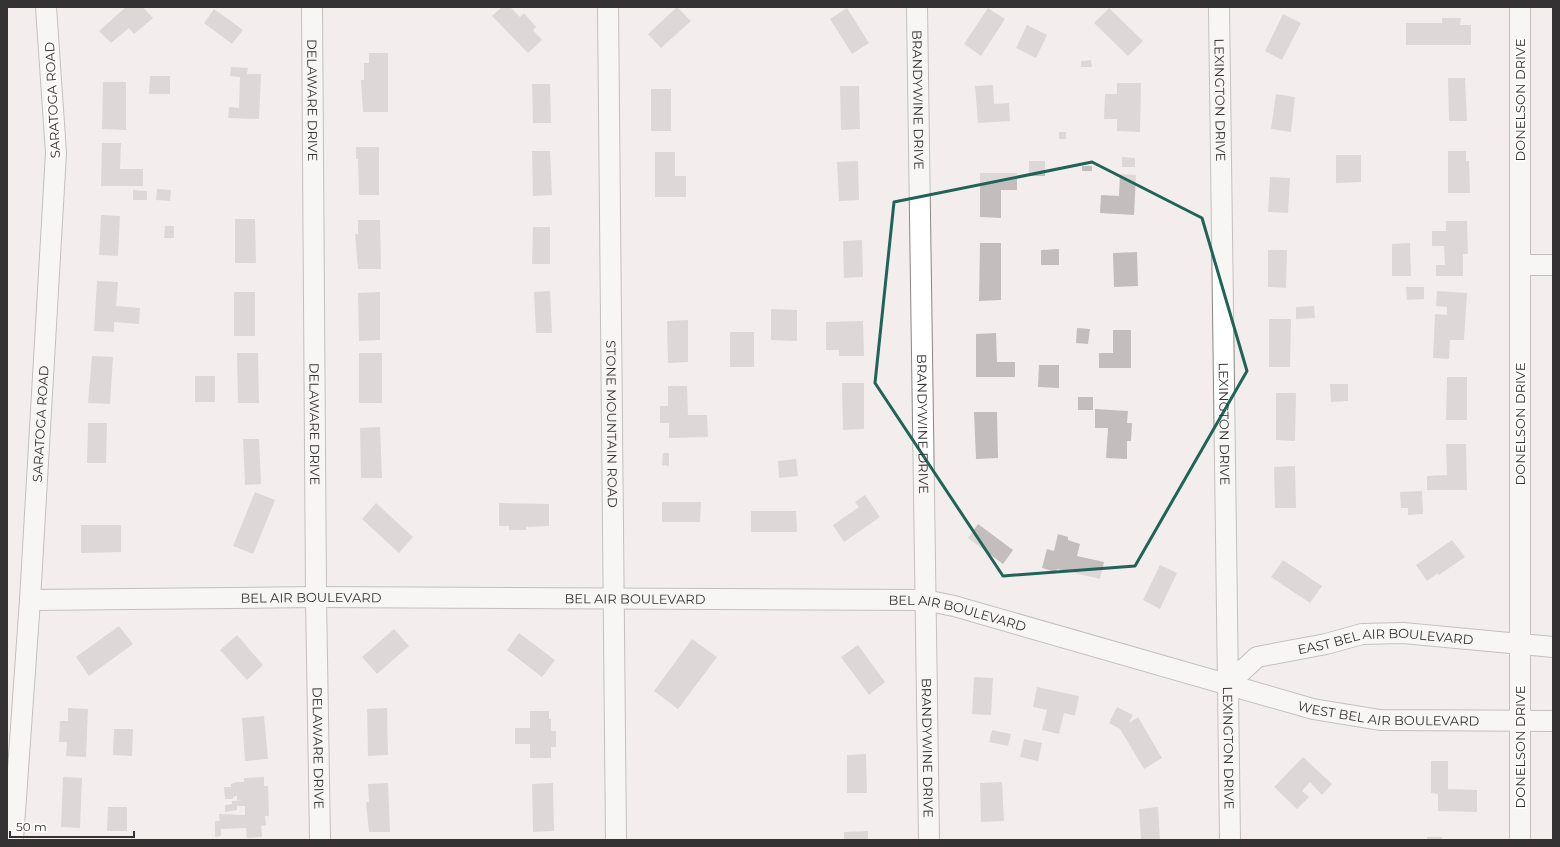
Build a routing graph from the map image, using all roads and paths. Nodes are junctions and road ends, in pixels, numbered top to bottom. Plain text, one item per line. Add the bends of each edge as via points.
1 (46, 7) edge
2 (312, 7) edge
3 (608, 7) edge
4 (917, 7) edge
5 (1219, 7) edge
6 (1520, 7) edge
7 (1520, 265) junction
8 (1553, 265) edge
9 (316, 597) junction
10 (614, 598) junction
11 (30, 600) junction
12 (925, 600) junction
13 (1520, 644) junction
14 (1553, 647) edge
15 (1228, 684) junction
16 (1520, 721) junction
17 (1553, 721) edge
18 (13, 840) edge
19 (320, 840) edge
20 (616, 840) edge
21 (929, 840) edge
22 (1230, 840) edge
23 (1520, 840) edge

1 - 11 street, SARATOGA ROAD via 56,153
2 - 9 street, DELAWARE DRIVE
3 - 10 street, STONE MOUNTAIN ROAD
4 - 12 street, BRANDYWINE DRIVE
5 - 15 street, LEXINGTON DRIVE
6 - 7 street, DONELSON DRIVE
7 - 8 street
7 - 13 street, DONELSON DRIVE
9 - 10 street, BEL AIR BOULEVARD
9 - 11 street, BEL AIR BOULEVARD
9 - 19 street, DELAWARE DRIVE
10 - 12 street, BEL AIR BOULEVARD
10 - 20 street, STONE MOUNTAIN ROAD
11 - 18 street, SARATOGA ROAD
12 - 15 street, BEL AIR BOULEVARD
12 - 21 street, BRANDYWINE DRIVE
13 - 14 street, EAST BEL AIR BOULEVARD
13 - 15 street, EAST BEL AIR BOULEVARD via 1403,633 1362,634 1257,657
13 - 16 street, DONELSON DRIVE
15 - 16 street, WEST BEL AIR BOULEVARD via 1313,709 1380,720
15 - 22 street, LEXINGTON DRIVE
16 - 17 street, WEST BEL AIR BOULEVARD
16 - 23 street, DONELSON DRIVE

